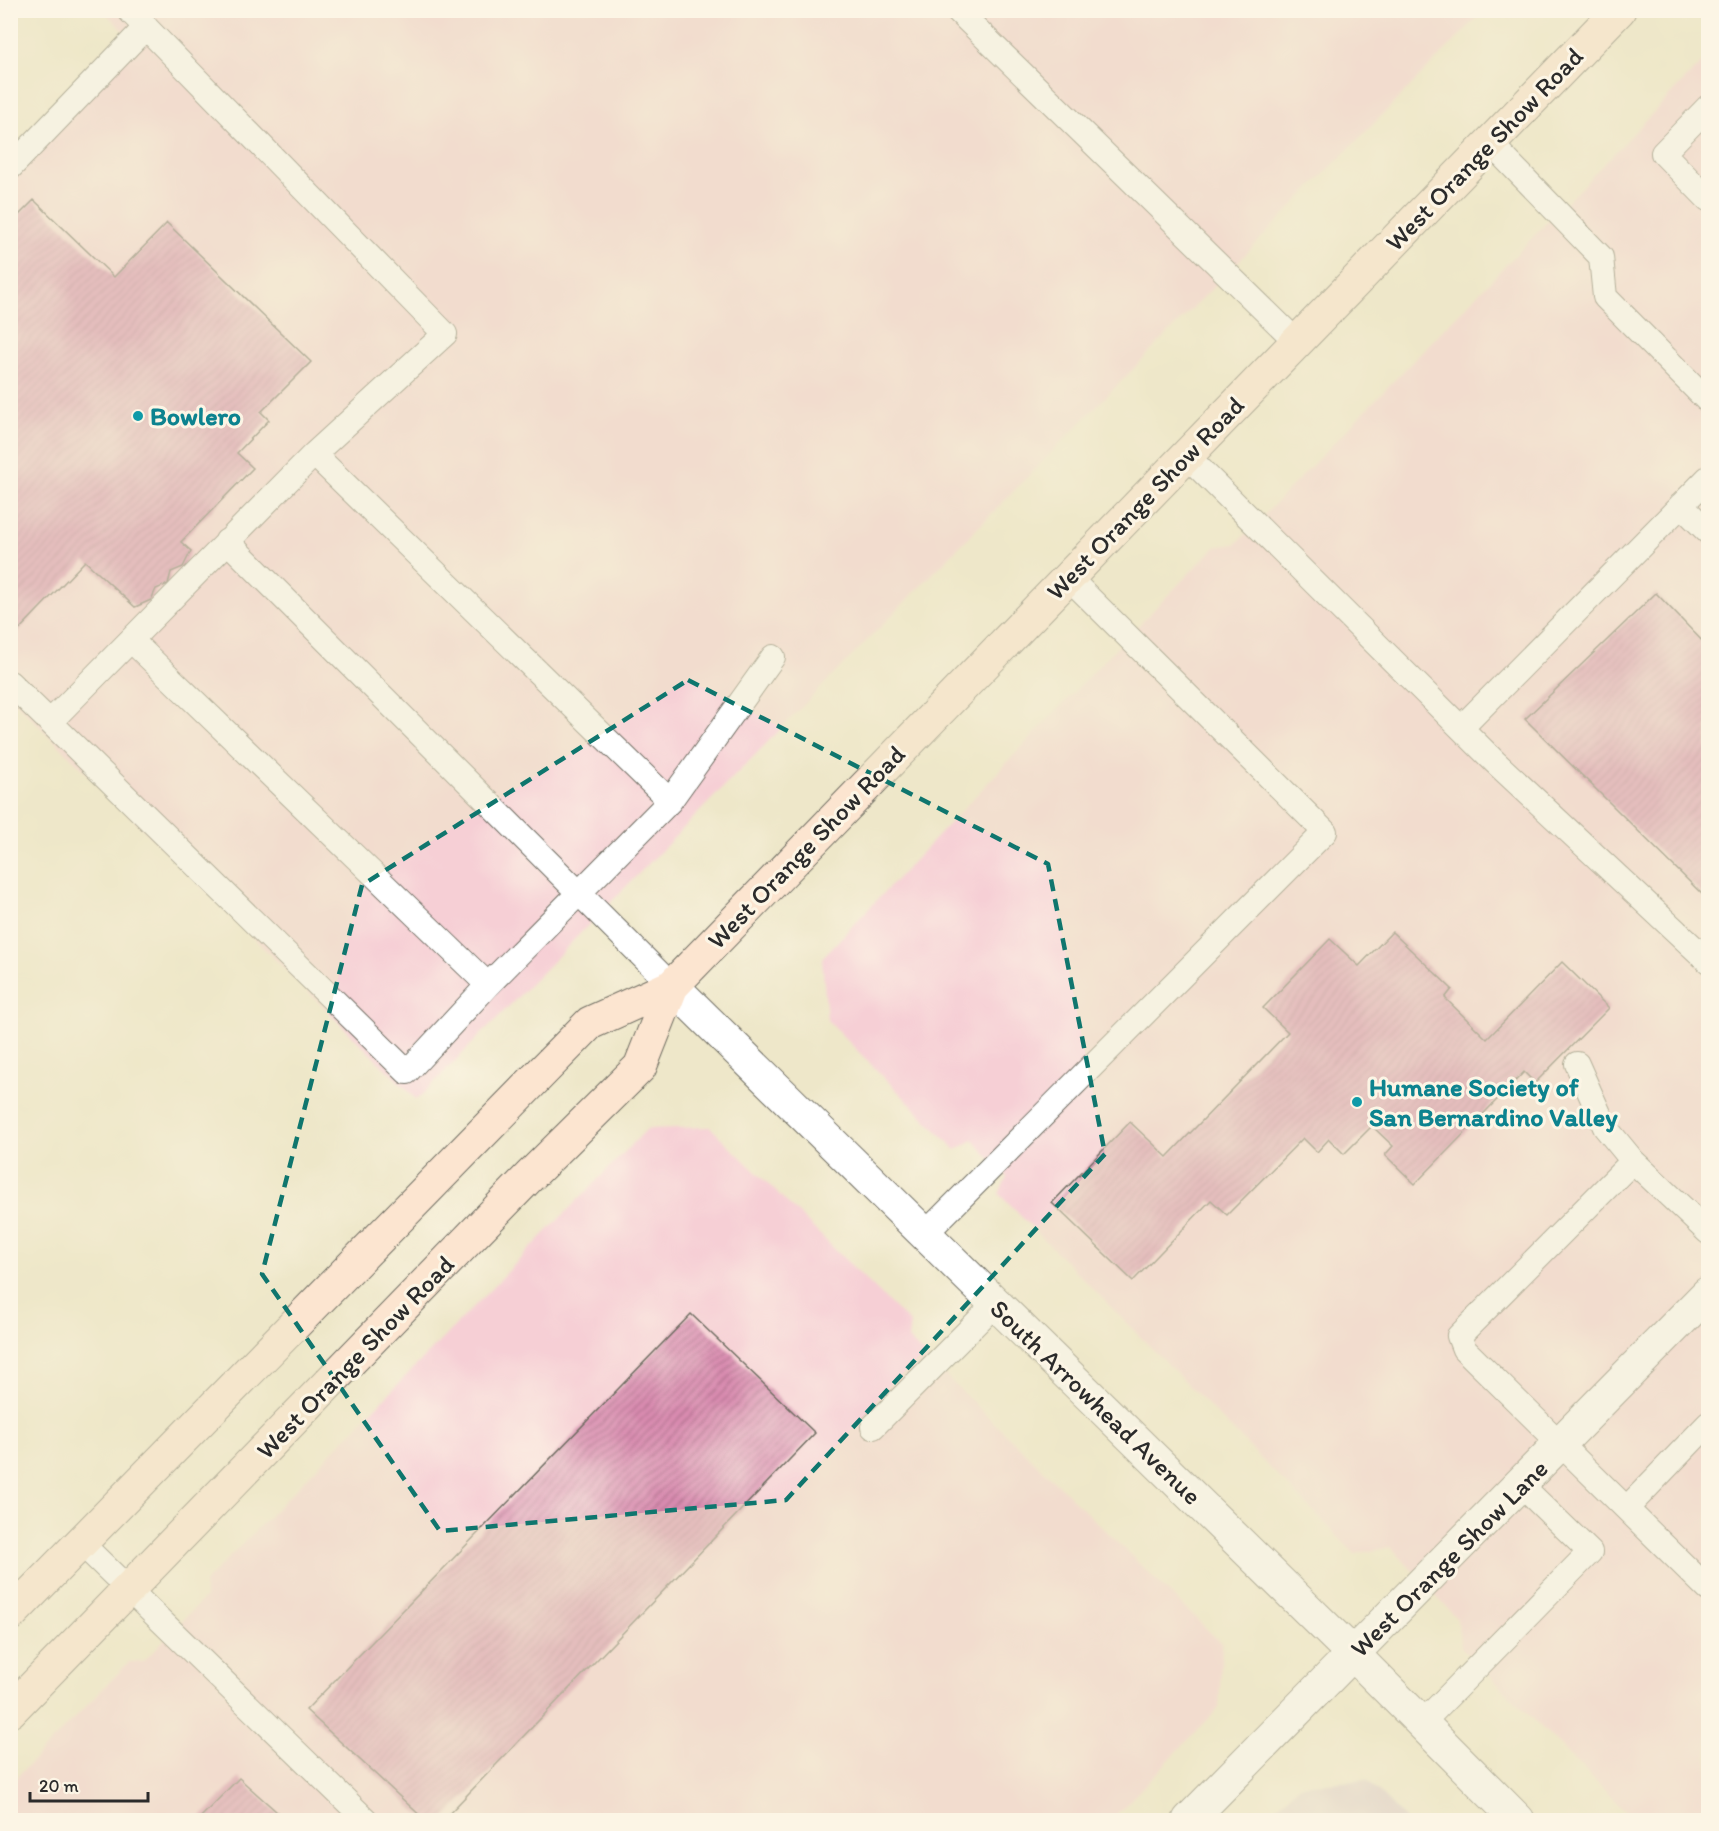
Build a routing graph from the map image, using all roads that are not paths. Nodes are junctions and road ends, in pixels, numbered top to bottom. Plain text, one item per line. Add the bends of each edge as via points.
1 (957, 10) edge
2 (1619, 10) edge
3 (137, 19) edge
4 (1708, 107) edge
5 (1490, 143) junction
6 (10, 168) edge
7 (1708, 199) edge
8 (1297, 342) junction
9 (1708, 401) edge
10 (314, 454) junction
11 (1186, 456) junction
12 (1708, 478) edge
13 (1681, 506) junction
14 (1708, 532) edge
15 (227, 541) junction
16 (1068, 578) junction
17 (132, 641) junction
18 (773, 657) dead end
19 (10, 683) edge
20 (50, 722) junction
21 (1461, 728) junction
22 (670, 801) junction
23 (580, 895) junction
24 (1708, 961) edge
25 (488, 986) junction
26 (672, 986) junction
27 (1577, 1064) dead end
28 (1633, 1161) junction
29 (1708, 1233) edge
30 (925, 1234) junction
31 (1708, 1293) edge
32 (996, 1303) junction
33 (1708, 1424) edge
34 (873, 1427) dead end
35 (1560, 1446) junction
36 (1521, 1485) junction
37 (1626, 1508) junction
38 (81, 1543) junction
39 (130, 1589) junction
40 (1708, 1589) edge
41 (10, 1615) edge
42 (1354, 1655) junction
43 (10, 1711) edge
44 (1422, 1723) junction
45 (366, 1821) edge
46 (1189, 1821) edge
47 (1518, 1821) edge

1 - 8 lane
2 - 5 main road, West Orange Show Road
3 - 6 lane
3 - 10 lane via 445,334
4 - 7 lane via 1663,153
5 - 8 main road, West Orange Show Road
5 - 9 lane via 1601,257 1605,297
8 - 11 main road, West Orange Show Road
10 - 15 lane
10 - 22 lane
11 - 16 main road, West Orange Show Road
11 - 21 lane
12 - 13 lane
13 - 14 lane
13 - 21 lane
15 - 17 lane
15 - 23 lane
16 - 26 main road, West Orange Show Road
16 - 30 lane via 1325,832
17 - 20 lane
17 - 25 lane
18 - 22 lane
19 - 20 lane
20 - 25 lane via 407,1072
21 - 24 lane
22 - 23 lane
23 - 25 lane
23 - 26 lane
26 - 30 street, South Arrowhead Avenue
26 - 38 main road, West Orange Show Road via 590,1023
26 - 39 main road, West Orange Show Road via 640,1067
27 - 28 lane via 1605,1126
28 - 29 lane
28 - 35 lane via 1459,1336 1464,1349
30 - 32 street, South Arrowhead Avenue
31 - 35 street, West Orange Show Lane
32 - 34 lane
32 - 42 street, South Arrowhead Avenue
33 - 37 lane
35 - 36 street, West Orange Show Lane
35 - 37 lane
36 - 42 street, West Orange Show Lane
36 - 44 lane via 1590,1552
37 - 40 lane
38 - 39 lane
38 - 41 main road, West Orange Show Road
39 - 43 main road, West Orange Show Road
39 - 45 lane
42 - 44 street, South Arrowhead Avenue
42 - 46 street, West Orange Show Lane
44 - 47 street, South Arrowhead Avenue

